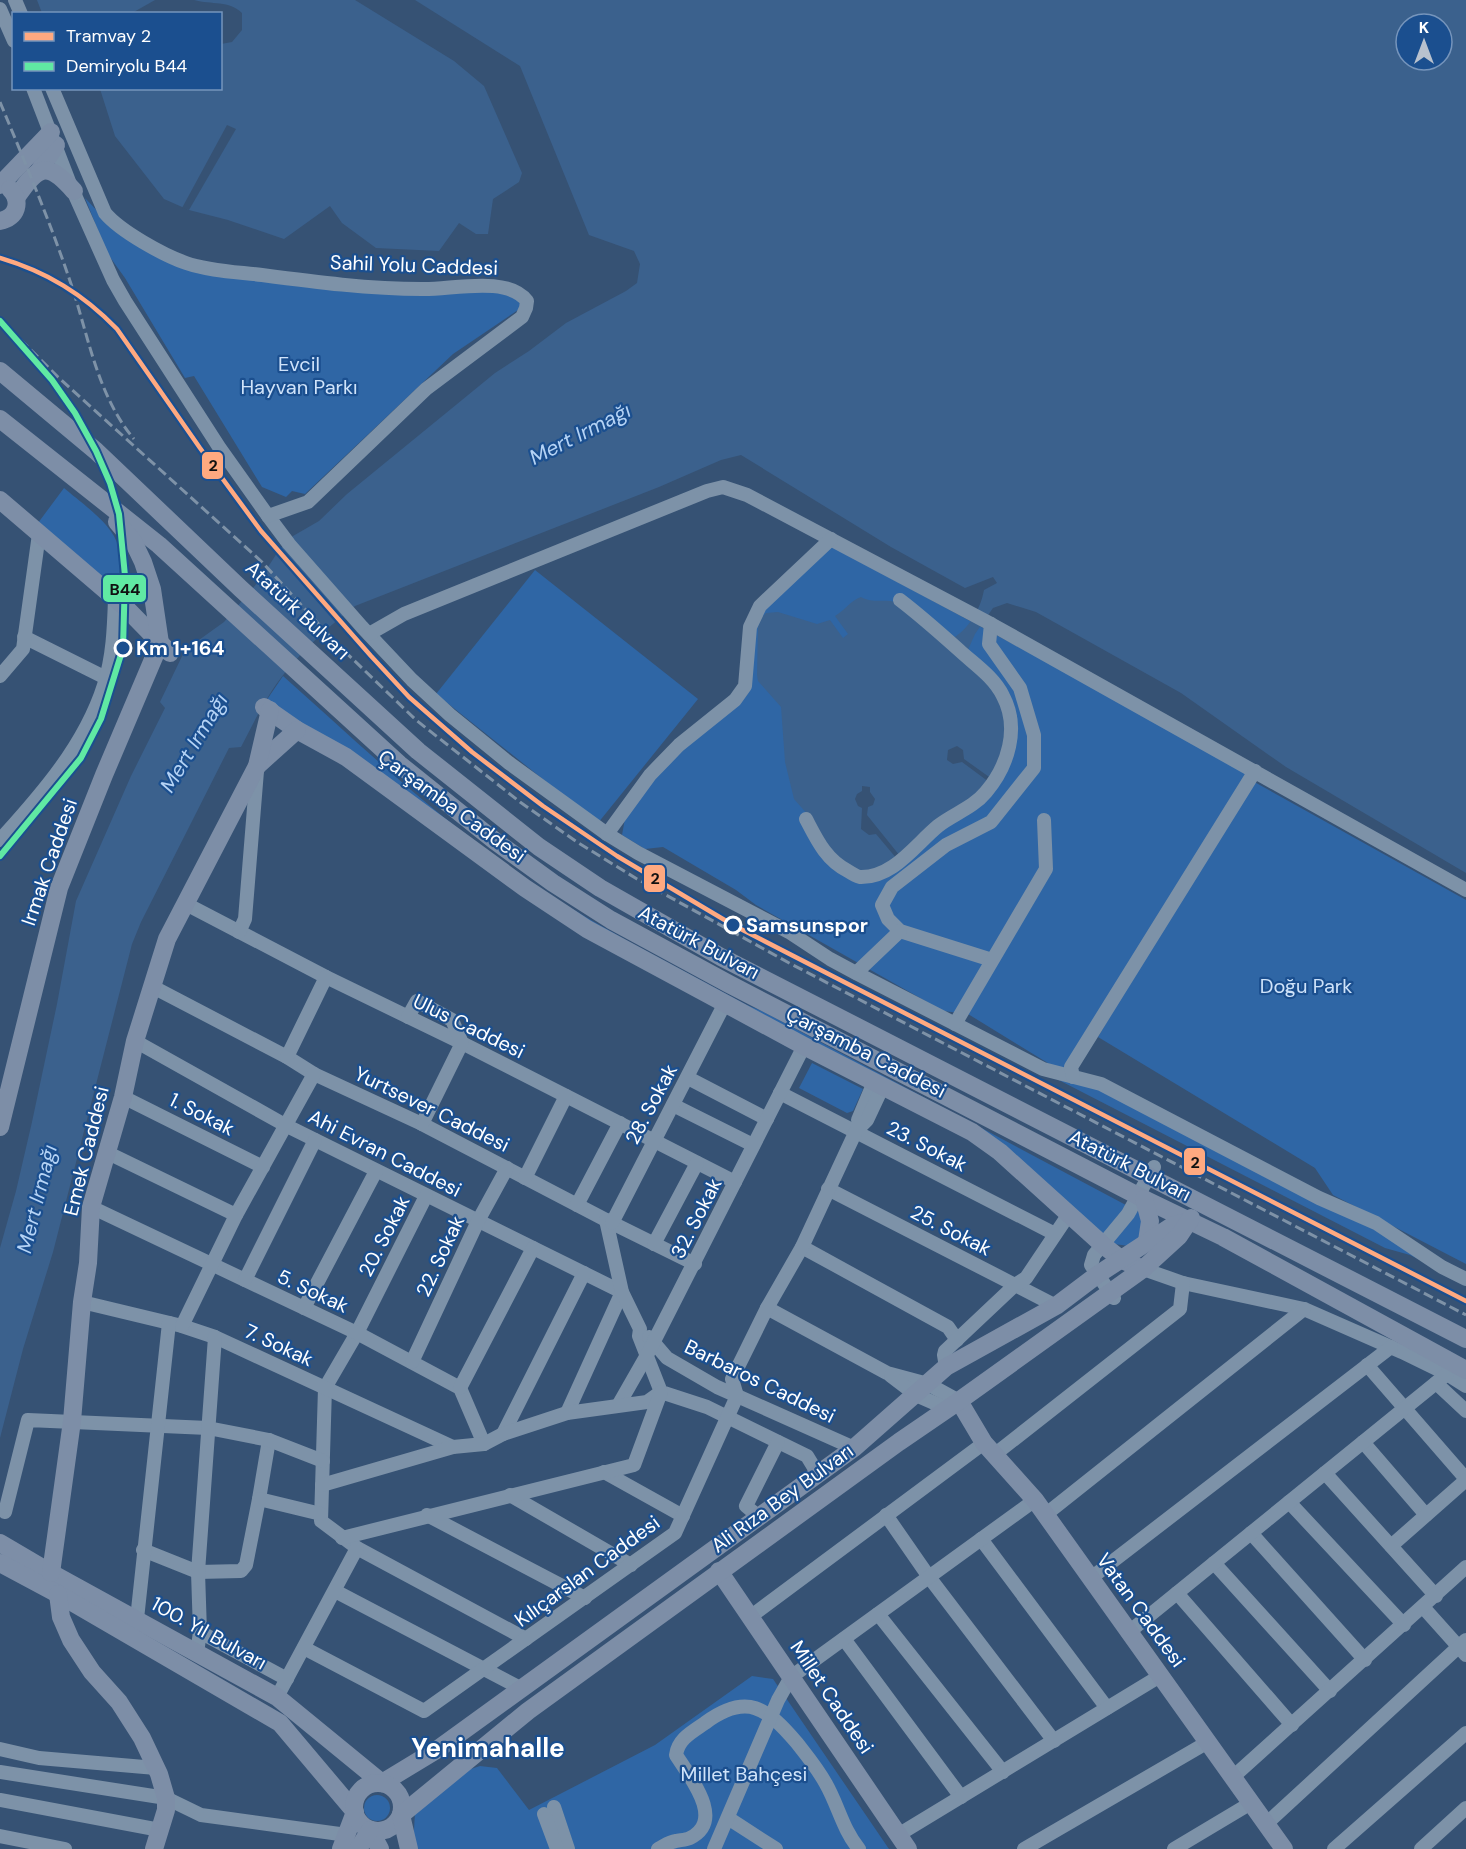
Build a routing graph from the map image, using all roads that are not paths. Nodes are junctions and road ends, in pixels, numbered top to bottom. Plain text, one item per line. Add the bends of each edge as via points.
1 (0, 9) edge
2 (12, 36) edge
3 (34, 90) edge
4 (53, 90) edge
5 (53, 139) junction
6 (39, 171) junction
7 (2, 181) edge
8 (74, 191) junction
9 (16, 198) junction
10 (3, 222) edge
11 (0, 371) edge
12 (0, 419) edge
13 (94, 494) junction
14 (0, 500) edge
15 (268, 516) junction
16 (39, 534) junction
17 (831, 539) junction
18 (115, 599) junction
19 (900, 600) dead end
20 (991, 624) junction
21 (365, 630) junction
22 (24, 637) junction
23 (165, 648) junction
24 (0, 676) edge
25 (106, 678) junction
26 (267, 708) joint
27 (297, 730) junction
28 (257, 766) junction
29 (1255, 771) junction
30 (806, 819) dead end
31 (1044, 820) dead end
32 (607, 834) junction
33 (0, 840) edge
34 (1466, 890) edge
35 (186, 904) junction
36 (900, 931) junction
37 (239, 932) junction
38 (992, 960) junction
39 (856, 973) junction
40 (326, 977) junction
41 (153, 987) junction
42 (725, 1003) junction
43 (955, 1024) junction
44 (135, 1041) junction
45 (462, 1043) junction
46 (804, 1046) junction
47 (287, 1057) junction
48 (314, 1074) junction
49 (1073, 1077) junction
50 (688, 1078) junction
51 (878, 1084) junction
52 (780, 1093) junction
53 (566, 1096) junction
54 (123, 1097) junction
55 (3, 1105) edge
56 (673, 1105) junction
57 (767, 1119) junction
58 (620, 1123) junction
59 (422, 1124) junction
60 (285, 1125) junction
61 (0, 1127) edge
62 (856, 1131) junction
63 (315, 1140) junction
64 (655, 1140) junction
65 (753, 1145) junction
66 (108, 1153) junction
67 (697, 1163) junction
68 (263, 1167) junction
69 (507, 1168) junction
70 (376, 1171) junction
71 (1151, 1172) junction
72 (525, 1178) junction
73 (735, 1182) junction
74 (828, 1188) junction
75 (426, 1196) junction
76 (1141, 1197) junction
77 (1201, 1204) junction
78 (577, 1205) junction
79 (91, 1207) junction
80 (1069, 1214) junction
81 (236, 1215) junction
82 (478, 1221) junction
83 (1190, 1221) junction
84 (609, 1222) junction
85 (1054, 1234) junction
86 (1147, 1241) junction
87 (654, 1244) junction
88 (1103, 1245) junction
89 (802, 1247) junction
90 (533, 1248) junction
91 (1122, 1260) junction
92 (695, 1264) junction
93 (212, 1265) junction
94 (1143, 1269) junction
95 (584, 1273) junction
96 (1097, 1275) junction
97 (1466, 1279) edge
98 (244, 1280) junction
99 (1183, 1283) junction
100 (1015, 1285) junction
101 (622, 1292) junction
102 (1112, 1295) junction
103 (82, 1302) junction
104 (1056, 1306) junction
105 (304, 1308) junction
106 (767, 1308) junction
107 (1304, 1309) junction
108 (175, 1325) junction
109 (357, 1333) junction
110 (215, 1337) junction
111 (1466, 1339) edge
112 (957, 1340) junction
113 (1391, 1347) junction
114 (650, 1349) junction
115 (412, 1362) junction
116 (1367, 1365) junction
117 (946, 1367) junction
118 (1466, 1370) edge
119 (1447, 1374) junction
120 (732, 1379) junction
121 (1436, 1383) junction
122 (1466, 1386) edge
123 (717, 1387) junction
124 (325, 1388) junction
125 (460, 1388) junction
126 (922, 1390) junction
127 (661, 1392) junction
128 (737, 1396) junction
129 (619, 1404) junction
130 (954, 1405) junction
131 (706, 1407) junction
132 (1404, 1409) junction
133 (1466, 1411) edge
134 (567, 1413) junction
135 (727, 1418) junction
136 (72, 1421) junction
137 (158, 1424) junction
138 (208, 1428) junction
139 (503, 1434) junction
140 (823, 1435) junction
141 (269, 1440) junction
142 (778, 1442) junction
143 (1363, 1442) junction
144 (484, 1444) junction
145 (985, 1444) junction
146 (453, 1447) junction
147 (854, 1448) junction
148 (807, 1456) junction
149 (323, 1461) junction
150 (603, 1472) junction
151 (1325, 1473) junction
152 (818, 1474) junction
153 (1466, 1480) edge
154 (322, 1485) junction
155 (510, 1495) junction
156 (259, 1499) junction
157 (1289, 1502) junction
158 (1040, 1507) junction
159 (5, 1512) dead end
160 (321, 1514) junction
161 (427, 1515) junction
162 (886, 1515) junction
163 (1426, 1515) junction
164 (683, 1516) junction
165 (759, 1517) junction
166 (1251, 1533) junction
167 (342, 1538) junction
168 (981, 1539) junction
169 (0, 1543) edge
170 (1391, 1546) junction
171 (357, 1548) junction
172 (143, 1550) junction
173 (0, 1563) edge
174 (1214, 1563) junction
175 (631, 1565) junction
176 (1466, 1567) edge
177 (719, 1571) junction
178 (198, 1572) junction
179 (51, 1573) junction
180 (929, 1577) junction
181 (1090, 1578) junction
182 (335, 1591) junction
183 (57, 1593) junction
184 (1178, 1593) junction
185 (1436, 1596) junction
186 (585, 1598) junction
187 (1423, 1607) junction
188 (878, 1614) junction
189 (750, 1617) junction
190 (137, 1619) junction
191 (1404, 1625) junction
192 (200, 1632) junction
193 (1129, 1632) junction
194 (844, 1639) junction
195 (526, 1640) junction
196 (1463, 1647) edge
197 (304, 1648) junction
198 (197, 1653) junction
199 (1365, 1660) junction
200 (485, 1670) junction
201 (1161, 1676) junction
202 (791, 1677) junction
203 (287, 1679) junction
204 (522, 1689) junction
205 (1330, 1691) junction
206 (277, 1697) junction
207 (1107, 1708) junction
208 (772, 1716) junction
209 (1292, 1725) junction
210 (1466, 1733) edge
211 (1054, 1741) junction
212 (1208, 1742) junction
213 (0, 1749) edge
214 (156, 1767) junction
215 (0, 1772) edge
216 (1003, 1772) junction
217 (1233, 1777) junction
218 (382, 1783) junction
219 (166, 1797) junction
220 (961, 1797) junction
221 (0, 1800) edge
222 (1251, 1803) junction
223 (1466, 1808) edge
224 (355, 1812) junction
225 (401, 1815) junction
226 (728, 1818) junction
227 (1266, 1824) junction
228 (160, 1830) junction
229 (370, 1830) junction
230 (0, 1836) edge
231 (349, 1844) edge
232 (905, 1845) edge
233 (65, 1849) edge
234 (154, 1849) edge
235 (380, 1849) edge
236 (409, 1849) edge
237 (557, 1849) edge
238 (568, 1849) edge
239 (658, 1849) edge
240 (714, 1849) edge
241 (776, 1849) edge
242 (859, 1849) edge
243 (1024, 1849) edge
244 (1173, 1849) edge
245 (1284, 1849) edge
246 (1334, 1849) edge
247 (1421, 1849) edge

1 - 2 street
3 - 5 street
4 - 15 street, Sahil Yolu Caddesi via 105,213 124,230 186,263 320,282 422,289 497,286 515,290 527,301 522,317 426,389 308,502
5 - 6 main road
5 - 7 main road
5 - 8 street
6 - 8 main road via 55,173
6 - 9 main road
7 - 9 main road
8 - 15 street via 125,301
9 - 10 main road via 16,209
11 - 71 main road, Atatürk Bulvarı via 96,451 418,751 539,847 600,888 721,957
12 - 13 main road, Atatürk Bulvarı
13 - 23 main road via 133,541 143,562
13 - 76 main road, Atatürk Bulvarı via 159,545 399,764 553,883 611,920 739,989
14 - 16 main road
15 - 21 street
16 - 18 main road
16 - 22 street
17 - 20 street
17 - 21 street via 747,495 723,487 707,490
17 - 32 street via 760,606 750,627 745,686 735,700 679,745 650,775
18 - 23 main road
18 - 25 street
19 - 30 street via 924,617 1004,696 1011,717 1006,762 985,793 939,825 885,873 858,877 838,866 820,847
20 - 29 street
20 - 36 street via 989,644 1020,688 1034,735 1034,768 991,822 946,845 892,887 882,905 888,919
21 - 32 street via 450,715
22 - 24 street via 23,649
22 - 25 street
23 - 55 main road, Irmak Caddesi via 104,775 59,888
25 - 33 street via 87,726 63,765
26 - 27 main road, Çarşamba Caddesi
26 - 28 main road, Emek Caddesi
27 - 28 main road, Emek Caddesi
27 - 42 main road, Çarşamba Caddesi via 346,757 587,929
28 - 35 main road, Emek Caddesi
28 - 37 street via 245,919
29 - 34 street
29 - 49 street via 1071,1067
31 - 38 street via 1046,869
32 - 39 street via 789,932
35 - 37 street, Ulus Caddesi
35 - 41 main road, Emek Caddesi via 167,939
36 - 38 street
36 - 39 street
37 - 40 street, Ulus Caddesi
38 - 43 street
39 - 43 street
40 - 45 street, Ulus Caddesi
40 - 47 street
41 - 44 main road, Emek Caddesi
41 - 47 street, Yurtsever Caddesi
42 - 46 main road, Çarşamba Caddesi
42 - 50 street, 28. Sokak
43 - 49 street via 1044,1069
44 - 54 main road, Emek Caddesi
44 - 60 street, Ahi Evran Caddesi
45 - 53 street, Ulus Caddesi
45 - 59 street
46 - 51 main road, Çarşamba Caddesi
46 - 52 street, 32. Sokak
47 - 48 street, Yurtsever Caddesi
48 - 59 street, Yurtsever Caddesi
48 - 60 street
49 - 97 street via 1101,1084 1319,1198 1376,1223
50 - 56 street, 28. Sokak
50 - 57 street
51 - 62 street via 858,1116
51 - 80 main road, Çarşamba Caddesi via 972,1132
52 - 57 street, 32. Sokak
52 - 62 street, 23. Sokak
53 - 58 street, Ulus Caddesi
53 - 72 street
54 - 66 main road, Emek Caddesi
54 - 68 street, 1. Sokak
55 - 61 main road, Irmak Caddesi
56 - 64 street, 28. Sokak
56 - 65 street
57 - 65 street, 32. Sokak
58 - 64 street, Ulus Caddesi
58 - 78 street
59 - 69 street, Yurtsever Caddesi
60 - 63 street, Ahi Evran Caddesi
60 - 68 street
62 - 74 street
62 - 85 street, 23. Sokak
63 - 70 street, Ahi Evran Caddesi
63 - 98 street
64 - 67 street, Ulus Caddesi
64 - 84 street, 28. Sokak
65 - 73 street, 32. Sokak
66 - 79 main road, Emek Caddesi
66 - 81 street
67 - 73 street, Ulus Caddesi
67 - 87 street
68 - 81 street
69 - 72 street, Yurtsever Caddesi
69 - 82 street, 22. Sokak
70 - 75 street, Ahi Evran Caddesi
70 - 105 street
71 - 76 street
71 - 77 main road, Atatürk Bulvarı
72 - 78 street, Yurtsever Caddesi
73 - 92 street, 32. Sokak
74 - 89 street
74 - 100 street, 25. Sokak
75 - 82 street, Ahi Evran Caddesi
75 - 109 street, 20. Sokak
76 - 83 main road, Atatürk Bulvarı
76 - 86 main road via 1150,1221
76 - 88 street
77 - 83 main road, Ali Rıza Bey Bulvarı
77 - 111 main road, Atatürk Bulvarı
78 - 84 street, Yurtsever Caddesi
79 - 93 street, 5. Sokak
79 - 103 main road, Emek Caddesi
80 - 85 street
80 - 88 main road, Çarşamba Caddesi
81 - 93 street
82 - 90 street, Ahi Evran Caddesi
82 - 115 street, 22. Sokak
83 - 86 main road, Ali Rıza Bey Bulvarı via 1172,1226
83 - 94 main road, Ali Rıza Bey Bulvarı via 1173,1243
83 - 118 main road, Atatürk Bulvarı
84 - 87 street, Yurtsever Caddesi
84 - 101 street, Barbaros Caddesi
85 - 100 street via 1026,1278
86 - 91 main road, Ali Rıza Bey Bulvarı
87 - 92 street, Yurtsever Caddesi
88 - 91 main road, Çarşamba Caddesi
88 - 96 street via 1090,1265
89 - 106 street
89 - 112 street via 948,1327
90 - 95 street, Ahi Evran Caddesi
90 - 125 street
91 - 94 main road, Çarşamba Caddesi
91 - 96 main road, Ali Rıza Bey Bulvarı
92 - 114 street, 32. Sokak
93 - 98 street, 5. Sokak
93 - 108 street
94 - 99 street, Çarşamba Caddesi
94 - 102 main road, Ali Rıza Bey Bulvarı
95 - 101 street, Ahi Evran Caddesi
95 - 139 street
96 - 102 street
96 - 104 main road, Ali Rıza Bey Bulvarı
98 - 105 street, 5. Sokak
99 - 107 street, Çarşamba Caddesi
99 - 145 street via 1180,1309
100 - 104 street, 25. Sokak
100 - 112 street
101 - 114 street, Barbaros Caddesi via 640,1329 646,1333
101 - 134 street
102 - 130 main road, Ali Rıza Bey Bulvarı
103 - 108 street, 7. Sokak
103 - 136 main road, Emek Caddesi
104 - 117 main road, Ali Rıza Bey Bulvarı
105 - 109 street, 5. Sokak
106 - 120 street
106 - 126 street
107 - 113 street, Çarşamba Caddesi
107 - 158 street
108 - 110 street, 7. Sokak
108 - 137 street
109 - 115 street, 5. Sokak
109 - 124 street, 20. Sokak
110 - 124 street, 7. Sokak
110 - 138 street
112 - 117 street via 945,1351
113 - 116 street
113 - 119 street, Çarşamba Caddesi
114 - 123 street, Barbaros Caddesi
114 - 127 street
114 - 129 street, 32. Sokak
115 - 125 street, 5. Sokak
116 - 132 street
116 - 181 street
117 - 126 main road, Ali Rıza Bey Bulvarı
119 - 121 street
119 - 122 street, Çarşamba Caddesi
120 - 123 street
120 - 128 street
121 - 132 street
121 - 133 street
123 - 128 street, Barbaros Caddesi
123 - 131 street
124 - 146 street, 7. Sokak
124 - 149 street
125 - 144 street
126 - 130 street
126 - 147 main road, Ali Rıza Bey Bulvarı
127 - 129 street via 647,1402
127 - 131 street
127 - 150 street via 634,1465
128 - 135 street, Kılıçarslan Caddesi
128 - 140 street, Barbaros Caddesi
129 - 134 street
130 - 145 main road, Vatan Caddesi
130 - 177 main road, Ali Rıza Bey Bulvarı
131 - 135 street
132 - 143 street
132 - 153 street
134 - 139 street
135 - 142 street
135 - 164 street, Kılıçarslan Caddesi
136 - 137 street
136 - 159 street via 28,1420
136 - 179 main road, Emek Caddesi
137 - 138 street
137 - 172 street
138 - 141 street
138 - 178 street
139 - 144 street
140 - 147 street, Barbaros Caddesi
140 - 148 street
141 - 149 street
141 - 156 street
142 - 148 street
142 - 165 street via 746,1506
143 - 151 street
143 - 163 street
144 - 146 street
145 - 158 main road, Vatan Caddesi
145 - 162 street
146 - 154 street
147 - 152 main road, Ali Rıza Bey Bulvarı
148 - 152 street
149 - 154 street
150 - 155 street
150 - 164 street
151 - 157 street
151 - 170 street
152 - 165 main road, Ali Rıza Bey Bulvarı
153 - 163 street
154 - 160 street
155 - 161 street
155 - 175 street
156 - 160 street
156 - 178 street via 246,1565 241,1571
157 - 166 street
157 - 191 street
158 - 168 street
158 - 181 main road, Vatan Caddesi
160 - 167 street via 321,1521
161 - 167 street
161 - 186 street
162 - 180 street
162 - 189 street
163 - 170 street
164 - 175 street, Kılıçarslan Caddesi via 675,1533
165 - 204 main road, Ali Rıza Bey Bulvarı
166 - 174 street
166 - 199 street
167 - 171 street
168 - 180 street
168 - 207 street
169 - 179 main road, 100. Yıl Bulvarı
170 - 185 street
171 - 182 street
171 - 195 street
172 - 178 street
172 - 190 street
173 - 183 main road, 100. Yıl Bulvarı
174 - 184 street
174 - 205 street
175 - 186 street, Kılıçarslan Caddesi
176 - 185 street
177 - 189 main road, Millet Caddesi
177 - 225 main road, Ali Rıza Bey Bulvarı via 528,1711
178 - 192 street
179 - 190 main road, 100. Yıl Bulvarı
180 - 188 street
180 - 211 street
181 - 193 main road, Vatan Caddesi
182 - 197 street
182 - 200 street
183 - 214 main road via 61,1617 71,1640 119,1702
183 - 224 main road, 100. Yıl Bulvarı via 280,1723
184 - 193 street
184 - 209 street
185 - 187 street
186 - 195 street, Kılıçarslan Caddesi
187 - 191 street
187 - 196 street
188 - 194 street
188 - 216 street
189 - 202 main road, Millet Caddesi
190 - 198 main road, 100. Yıl Bulvarı
191 - 199 street
192 - 198 street
192 - 203 street
193 - 201 main road, Vatan Caddesi
194 - 202 street
194 - 220 street
195 - 200 street, Kılıçarslan Caddesi
196 - 227 street
197 - 200 street, Kılıçarslan Caddesi via 424,1711
197 - 203 street
198 - 206 main road, 100. Yıl Bulvarı
199 - 205 street
200 - 204 street
201 - 207 street
201 - 212 main road, Vatan Caddesi
202 - 208 street
202 - 232 main road, Millet Caddesi
203 - 206 street
204 - 218 main road, Ali Rıza Bey Bulvarı
205 - 209 street
206 - 218 main road, 100. Yıl Bulvarı
207 - 211 street
208 - 226 street
208 - 239 street via 749,1706 722,1710 682,1740 676,1755 704,1798 705,1812 701,1827 690,1838
208 - 242 street via 815,1765
209 - 217 street
210 - 246 street
211 - 216 street
212 - 217 main road, Vatan Caddesi
212 - 243 street
213 - 214 street via 39,1758
214 - 219 main road
215 - 219 street
216 - 220 street
217 - 222 main road, Vatan Caddesi
218 - 224 main road via 361,1790
218 - 225 main road via 399,1794
219 - 228 main road
219 - 231 street via 201,1815
220 - 232 street
221 - 228 street
222 - 227 main road, Vatan Caddesi
222 - 244 street
223 - 247 street
224 - 229 main road via 360,1823
224 - 231 main road
225 - 229 main road via 393,1827
225 - 236 main road
226 - 240 street
226 - 241 street
227 - 245 main road, Vatan Caddesi
228 - 234 main road
229 - 231 main road
229 - 235 main road
230 - 233 street
237 - 238 street via 549,1810

